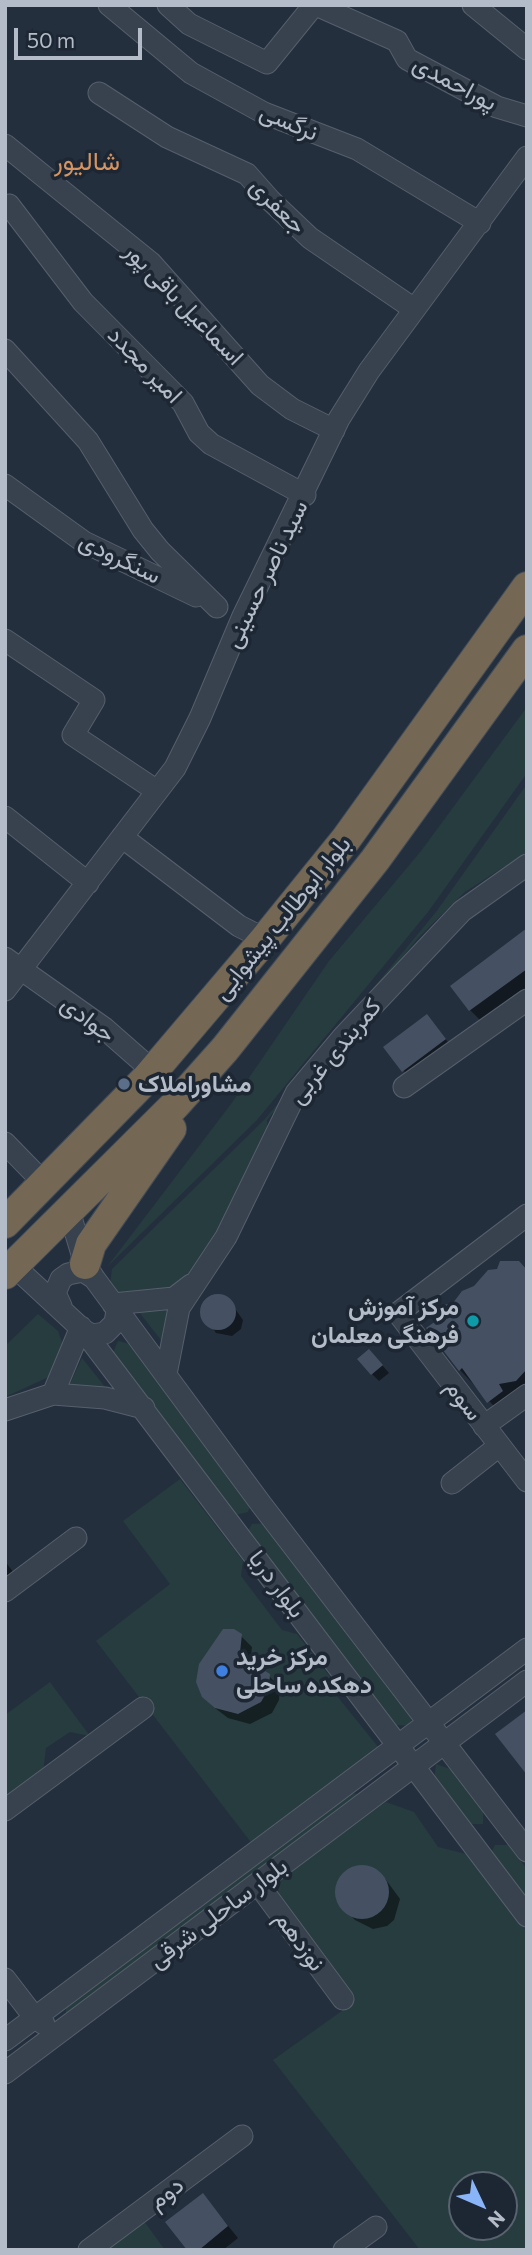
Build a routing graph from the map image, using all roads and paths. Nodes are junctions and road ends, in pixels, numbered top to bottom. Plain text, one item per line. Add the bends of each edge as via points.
1 (109, 5) edge
2 (168, 5) edge
3 (315, 5) edge
4 (473, 5) edge
5 (527, 49) edge
6 (99, 93) dead end
7 (527, 116) edge
8 (5, 145) edge
9 (527, 156) edge
10 (9, 205) dead end
11 (480, 223) junction
12 (414, 309) junction
13 (5, 350) edge
14 (334, 430) junction
15 (5, 485) edge
16 (305, 495) junction
17 (527, 587) edge
18 (217, 607) junction
19 (243, 616) junction
20 (5, 640) edge
21 (527, 650) edge
22 (157, 792) junction
23 (5, 817) edge
24 (122, 837) junction
25 (527, 865) edge
26 (88, 883) junction
27 (265, 939) junction
28 (13, 964) edge
29 (5, 990) edge
30 (527, 1000) edge
31 (231, 1042) junction
32 (153, 1071) junction
33 (404, 1087) dead end
34 (5, 1143) edge
35 (45, 1184) junction
36 (69, 1211) junction
37 (527, 1215) edge
38 (5, 1223) edge
39 (9, 1270) edge
40 (90, 1271) junction
41 (198, 1280) junction
42 (61, 1306) junction
43 (115, 1307) junction
44 (82, 1328) junction
45 (166, 1374) junction
46 (53, 1394) junction
47 (527, 1395) edge
48 (144, 1408) junction
49 (5, 1410) edge
50 (484, 1426) junction
51 (499, 1447) junction
52 (527, 1481) edge
53 (452, 1483) dead end
54 (261, 1504) junction
55 (233, 1525) junction
56 (76, 1538) dead end
57 (5, 1591) edge
58 (527, 1650) edge
59 (527, 1681) edge
60 (143, 1708) dead end
61 (415, 1734) junction
62 (430, 1754) junction
63 (5, 1810) edge
64 (507, 1825) junction
65 (476, 1849) junction
66 (527, 1851) edge
67 (258, 1884) junction
68 (527, 1916) edge
69 (5, 1979) edge
70 (343, 1999) dead end
71 (35, 2018) junction
72 (57, 2034) junction
73 (5, 2040) edge
74 (5, 2073) edge
75 (242, 2136) dead end
76 (376, 2227) dead end
77 (89, 2250) edge
78 (344, 2250) edge

1 - 11 street, نرگسی via 191,73 264,113 356,149
2 - 3 street via 189,24 267,63
3 - 7 street, پوراحمدی via 397,41 407,59 497,107
4 - 5 street
6 - 12 street, جعفری via 167,137 247,174 310,238
8 - 14 street, اسماعیل باقی پور via 151,263 260,385 292,409
9 - 11 street, سید ناصر حسینی
10 - 16 street, امیر مجدد via 83,302 183,403 199,433
11 - 12 street, سید ناصر حسینی
12 - 14 street, سید ناصر حسینی
13 - 18 street via 88,441 160,551
14 - 16 street, سید ناصر حسینی
15 - 18 street, سنگرودی via 84,542
16 - 19 street, سید ناصر حسینی
17 - 27 highway, بلوار ابوطالب پیشوایی via 346,839
18 - 19 street, سنگرودی
19 - 22 street, سید ناصر حسینی via 200,718 175,768
20 - 22 street via 94,699 73,735
21 - 31 highway, بلوار ابوطالب پیشوایی via 375,860
22 - 24 street, سید ناصر حسینی
23 - 26 street
24 - 26 street, سید ناصر حسینی
24 - 27 street via 239,926
25 - 41 street, کمربندی غربی via 462,911 296,1093 226,1237
26 - 28 street, سید ناصر حسینی
27 - 32 highway, بلوار ابوطالب پیشوایی
28 - 29 street, سید ناصر حسینی
28 - 32 street, جوادی via 104,1028
30 - 33 street
31 - 36 highway, بلوار ابوطالب پیشوایی
31 - 40 highway via 91,1244
32 - 35 highway, بلوار ابوطالب پیشوایی
34 - 35 street
35 - 38 highway, بلوار ابوطالب پیشوایی
36 - 39 highway, بلوار ابوطالب پیشوایی
36 - 40 street, بلوار دریا
37 - 50 street, سوم via 398,1313
39 - 42 street, بلوار دریا
40 - 42 street via 61,1279 55,1293
40 - 43 street, بلوار دریا
41 - 43 street via 174,1298
41 - 45 street, کمربندی غربی via 179,1308
42 - 44 street, بلوار دریا
43 - 44 street via 115,1322 104,1333 92,1335
43 - 45 street, بلوار دریا
44 - 46 street
44 - 48 street, بلوار دریا
45 - 54 street, بلوار دریا
46 - 48 street via 105,1398
46 - 49 street
47 - 50 street
48 - 55 street, بلوار دریا
50 - 51 street, سوم
51 - 52 street, سوم
51 - 53 street
54 - 55 street
54 - 61 street, بلوار دریا
55 - 61 street, بلوار دریا
56 - 57 street
58 - 61 street, بلوار ساحلی شرقی
59 - 62 street, بلوار ساحلی شرقی
60 - 63 street
61 - 62 street, بلوار دریا
61 - 62 street, بلوار دریا
61 - 71 street, بلوار ساحلی شرقی
62 - 64 street, بلوار دریا
62 - 65 street, بلوار دریا
62 - 67 street, بلوار ساحلی شرقی
64 - 65 street
64 - 66 street, بلوار دریا
65 - 68 street, بلوار دریا
67 - 70 street, نوزدهم
67 - 72 street, بلوار ساحلی شرقی
69 - 71 street
71 - 72 street
71 - 73 street, بلوار ساحلی شرقی
72 - 74 street, بلوار ساحلی شرقی
75 - 77 street, دوم
76 - 78 street

